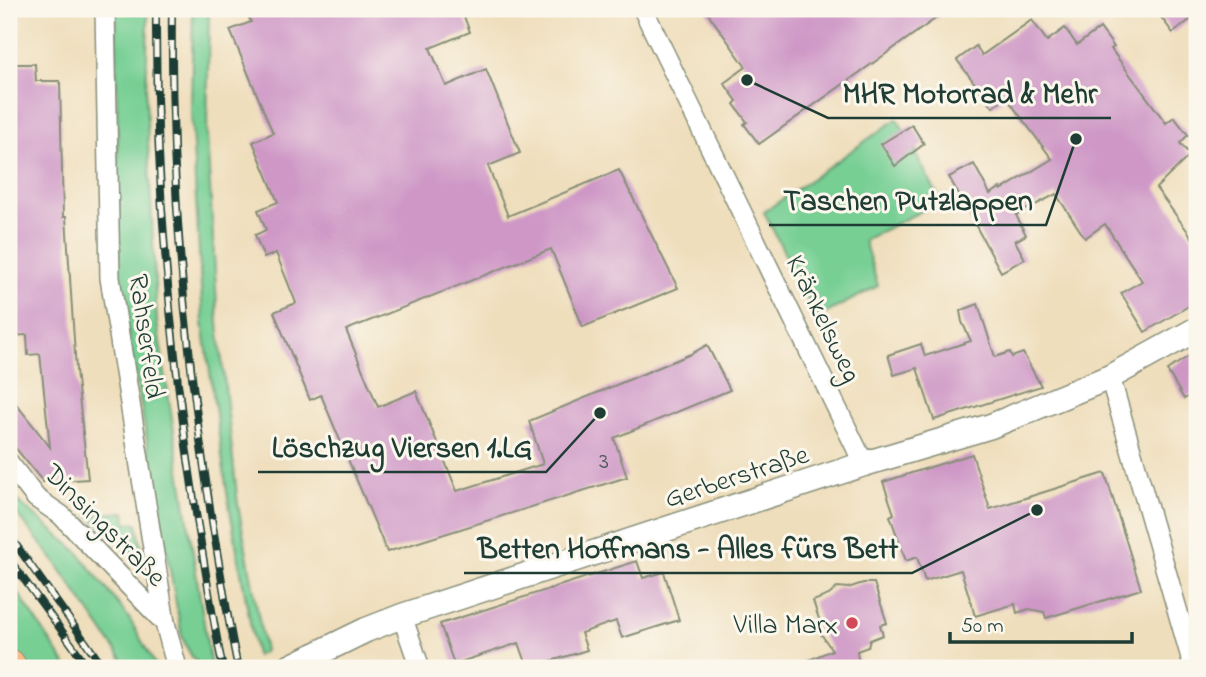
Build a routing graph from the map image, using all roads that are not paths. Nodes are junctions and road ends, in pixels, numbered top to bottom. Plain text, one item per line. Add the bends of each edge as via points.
1 (105, 9) edge
2 (643, 9) edge
3 (1197, 329) edge
4 (1110, 377) junction
5 (9, 463) edge
6 (864, 464) junction
7 (402, 616) junction
8 (165, 623) junction
9 (1193, 655) edge
10 (177, 668) edge
11 (288, 668) edge
12 (419, 668) edge

1 - 8 street, Rahserfeld via 110,278
2 - 6 street, Kränkelsweg
3 - 4 street, Gerberstraße
4 - 6 street, Gerberstraße via 991,426
4 - 9 street
5 - 8 street, Dinsingstraße via 36,498 61,515
6 - 7 street, Gerberstraße
7 - 11 street, Gerberstraße
7 - 12 street
8 - 10 street, Rahserfeld

